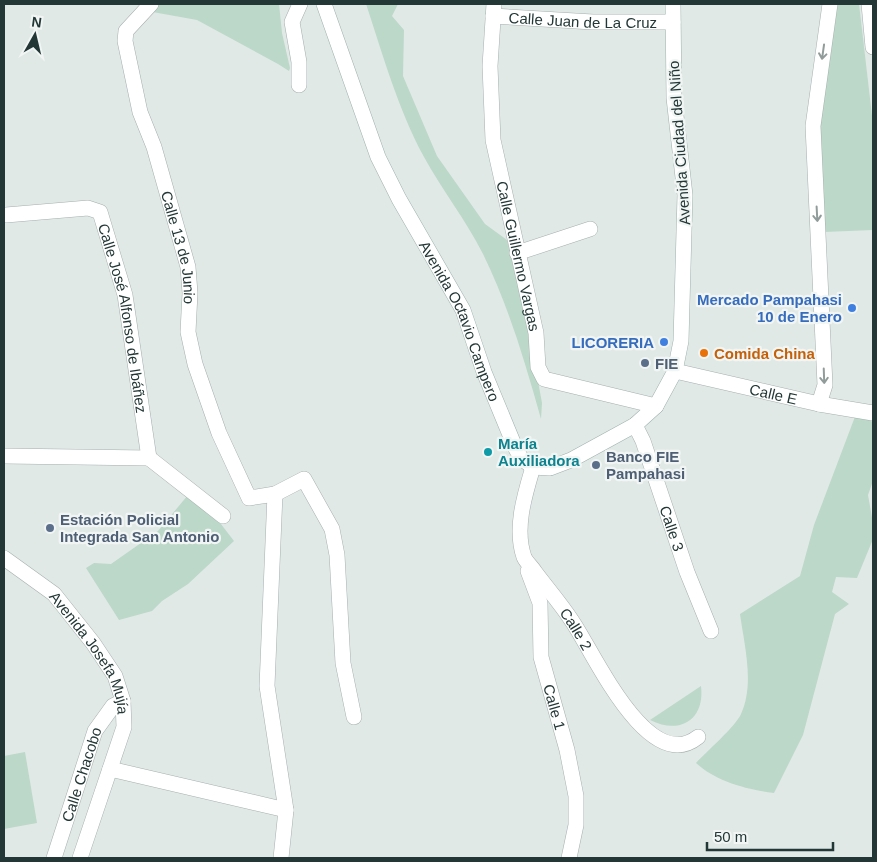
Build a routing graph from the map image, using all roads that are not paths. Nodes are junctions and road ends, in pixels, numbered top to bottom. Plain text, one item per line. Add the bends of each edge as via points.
1 (151, 4) edge
2 (300, 4) edge
3 (324, 4) edge
4 (673, 4) edge
5 (830, 4) edge
6 (869, 4) edge
7 (494, 10) edge
8 (673, 22) junction
9 (873, 47) edge
10 (299, 85) dead end
11 (6, 215) dead end
12 (590, 229) dead end
13 (517, 253) junction
14 (675, 371) junction
15 (819, 404) junction
16 (656, 406) junction
17 (873, 413) edge
18 (635, 425) junction
19 (4, 456) edge
20 (149, 458) junction
21 (533, 467) junction
22 (275, 494) junction
23 (223, 516) dead end
24 (524, 557) junction
25 (4, 558) edge
26 (711, 631) dead end
27 (123, 701) junction
28 (354, 717) dead end
29 (698, 736) dead end
30 (110, 769) junction
31 (286, 810) junction
32 (54, 858) edge
33 (80, 858) edge
34 (281, 858) edge
35 (568, 858) edge

1 - 22 street, Calle 13 de Junio via 126,31 125,41 140,112 154,147 188,267 188,332 195,364 219,433 249,498
2 - 10 street via 292,22 299,62
3 - 21 street, Avenida Octavio Campero via 378,157 463,310 515,447 521,458
4 - 8 street, Avenida Ciudad del Niño
5 -> 15 street via 812,126 825,385
6 - 9 street
7 - 8 street, Calle Juan de La Cruz via 593,22
7 - 13 street, Calle Guillermo Vargas via 490,66 493,140
8 - 14 street, Avenida Ciudad del Niño via 674,98 685,195 681,341
11 - 20 street, Calle José Alfonso de Ibáñez via 88,208 100,212 125,295
12 - 13 street
13 - 16 street, Calle Guillermo Vargas via 536,334 538,367 544,379
14 - 15 street, Calle E
14 - 16 street
15 - 17 street, Calle E
16 - 18 street
18 - 21 street via 571,460 550,468
18 - 26 street, Calle 3
19 - 20 street
20 - 23 street
21 - 24 street via 520,523
22 - 28 street via 304,479 332,529 337,554 343,663
22 - 31 street via 267,686
24 - 29 street, Calle 2 via 572,621 612,690 641,726 657,738 675,745 689,744
24 - 35 street, Calle 1 via 540,603 541,657 567,750 576,796 576,825
25 - 27 street, Avenida Josefa Mujía via 54,594 115,676
27 - 30 street, Avenida Josefa Mujía via 124,727
27 - 32 street, Calle Chacobo via 113,706 95,731
30 - 31 street
30 - 33 street, Avenida Josefa Mujía
31 - 34 street

